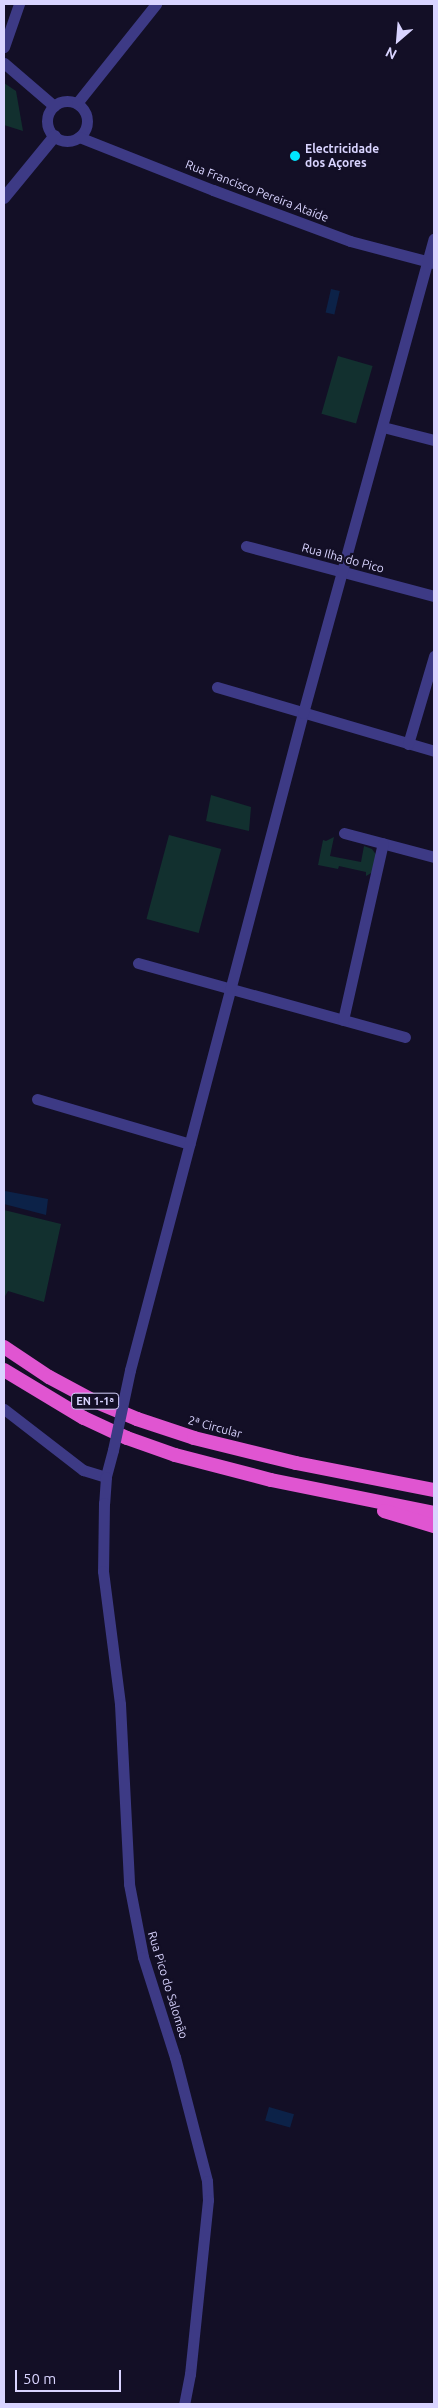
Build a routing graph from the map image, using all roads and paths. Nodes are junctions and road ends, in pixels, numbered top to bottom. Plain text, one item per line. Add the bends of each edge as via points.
1 (19, 4) edge
2 (156, 4) edge
3 (4, 47) edge
4 (4, 63) edge
5 (77, 103) junction
6 (54, 106) junction
7 (55, 136) junction
8 (79, 137) junction
9 (4, 198) edge
10 (434, 239) edge
11 (431, 262) edge
12 (383, 427) junction
13 (434, 440) edge
14 (246, 546) dead end
15 (344, 572) junction
16 (434, 596) edge
17 (434, 656) edge
18 (432, 671) edge
19 (217, 687) dead end
20 (303, 713) junction
21 (408, 744) junction
22 (434, 751) edge
23 (344, 833) dead end
24 (383, 843) junction
25 (434, 857) edge
26 (138, 963) dead end
27 (230, 989) junction
28 (343, 1020) junction
29 (405, 1037) dead end
30 (37, 1099) dead end
31 (190, 1144) junction
32 (4, 1347) edge
33 (4, 1370) edge
34 (4, 1409) edge
35 (338, 1470) junction
36 (106, 1477) junction
37 (434, 1483) edge
38 (306, 1488) junction
39 (434, 1490) edge
40 (434, 1513) edge
41 (434, 1526) edge
42 (184, 2404) edge

1 - 3 street
2 - 5 street
4 - 6 street
5 - 6 street via 65,101
5 - 8 street via 87,116 86,128
6 - 7 street via 47,121
7 - 8 street via 64,140
7 - 9 street
8 - 11 street, Rua Francisco Pereira Ataíde via 350,241
10 - 11 street, Rua Pico do Salomão
11 - 12 street, Rua Pico do Salomão
12 - 13 street
12 - 15 street, Rua Pico do Salomão
14 - 15 street, Rua Ilha do Pico
15 - 16 street, Rua Ilha do Pico
15 - 20 street, Rua Pico do Salomão
17 - 18 street
18 - 21 street
19 - 20 street
20 - 21 street
20 - 27 street, Rua Pico do Salomão
21 - 22 street
23 - 24 street
24 - 25 street
24 - 28 street
26 - 27 street
27 - 28 street
27 - 31 street, Rua Pico do Salomão
28 - 29 street
30 - 31 street
31 - 36 street, Rua Pico do Salomão, bridge via 130,1370
32 - 35 highway, 2ª Circular / EN 1-1ª via 66,1386 137,1419 212,1443
33 - 38 highway, EN 1-1ª via 84,1418 127,1438 175,1455
34 - 36 street via 83,1470
35 - 37 highway via 366,1469
35 - 39 highway, 2ª Circular / EN 1-1ª
36 - 42 street, Rua Pico do Salomão via 103,1571 120,1704 129,1884 143,1957 175,2056 207,2182 207,2214
38 - 40 highway, EN 1-1ª
38 - 41 highway

